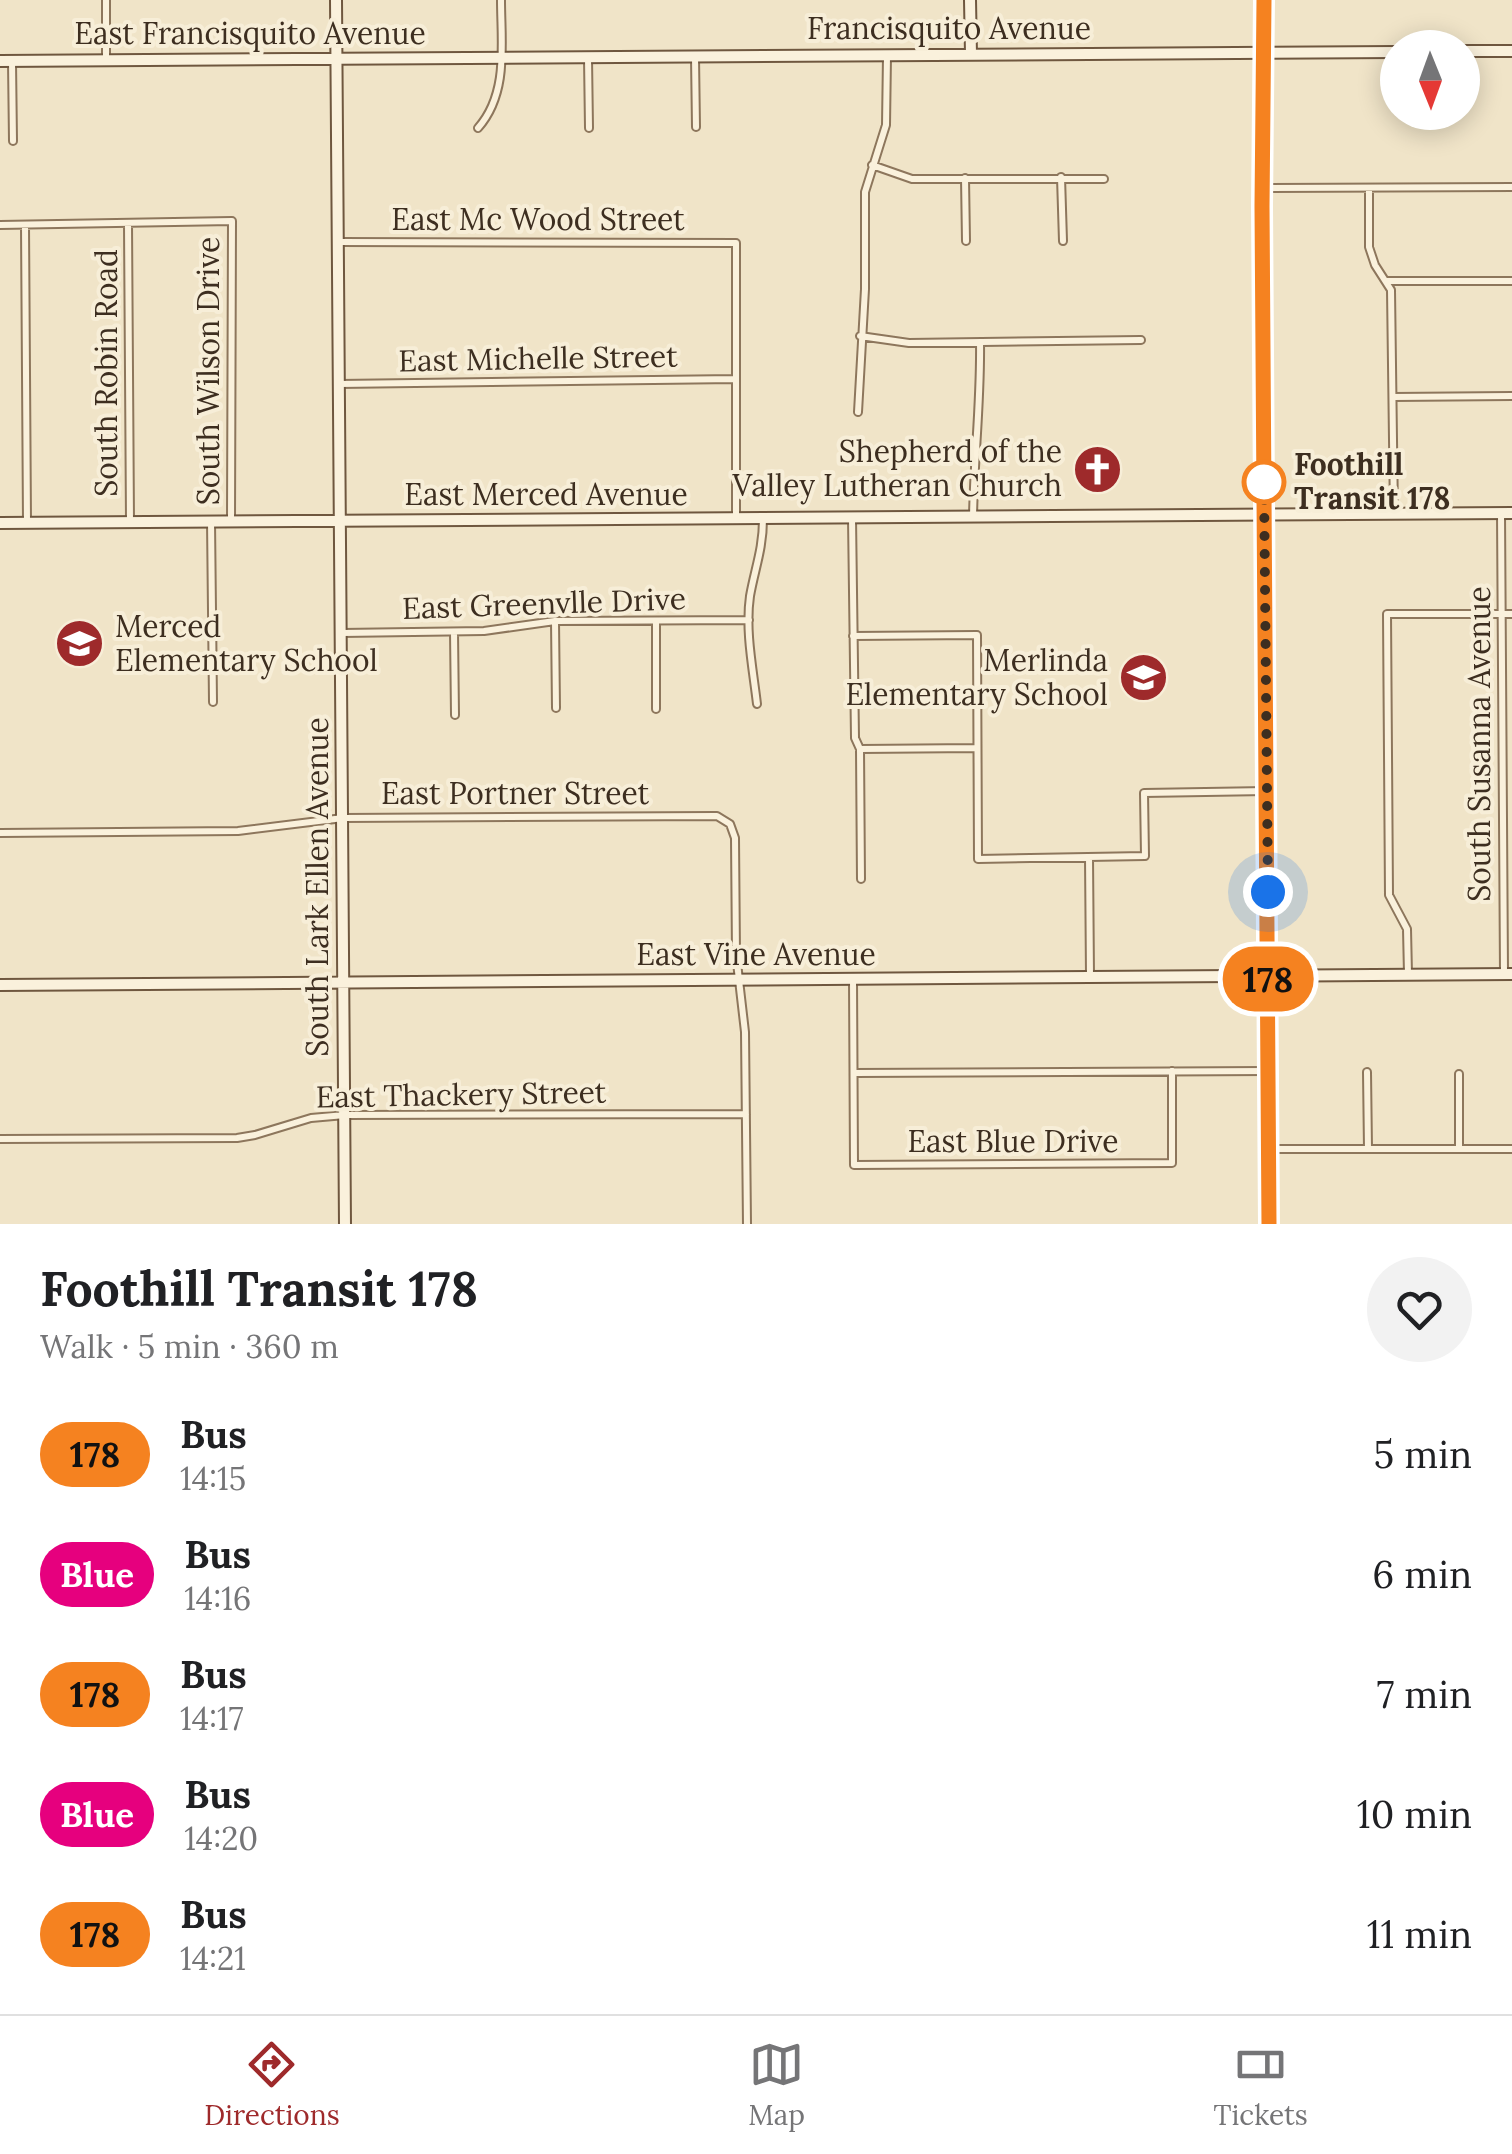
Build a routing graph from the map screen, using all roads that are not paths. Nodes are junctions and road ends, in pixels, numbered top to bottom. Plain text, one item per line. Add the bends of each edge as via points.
1 (106, 0) edge
2 (336, 0) edge
3 (500, 0) edge
4 (970, 0) edge
5 (1264, 0) edge
6 (1512, 51) edge
7 (1380, 52) edge
8 (1480, 52) edge
9 (1264, 53) junction
10 (971, 54) junction
11 (887, 55) junction
12 (337, 57) junction
13 (695, 57) junction
14 (500, 58) junction
15 (588, 58) junction
16 (6, 60) edge
17 (106, 60) junction
18 (696, 127) dead end
19 (478, 128) dead end
20 (589, 128) dead end
21 (14, 142) dead end
22 (872, 165) junction
23 (965, 178) junction
24 (1061, 178) junction
25 (1104, 180) dead end
26 (1512, 187) edge
27 (1262, 188) junction
28 (1369, 189) junction
29 (0, 224) edge
30 (128, 224) junction
31 (25, 225) junction
32 (1063, 240) dead end
33 (966, 241) dead end
34 (340, 242) junction
35 (1386, 281) junction
36 (1512, 281) edge
37 (860, 336) junction
38 (1141, 340) dead end
39 (980, 342) junction
40 (736, 379) junction
41 (340, 384) junction
42 (1512, 396) edge
43 (1394, 397) junction
44 (858, 412) dead end
45 (1506, 513) edge
46 (1264, 514) junction
47 (1394, 514) junction
48 (973, 516) junction
49 (852, 518) junction
50 (736, 519) junction
51 (763, 519) junction
52 (340, 520) junction
53 (212, 522) junction
54 (231, 522) junction
55 (0, 523) edge
56 (28, 523) junction
57 (130, 523) junction
58 (1502, 614) junction
59 (1512, 614) edge
60 (748, 620) junction
61 (555, 622) junction
62 (656, 622) junction
63 (342, 632) junction
64 (454, 632) junction
65 (853, 636) junction
66 (213, 702) dead end
67 (757, 704) dead end
68 (556, 708) dead end
69 (656, 709) dead end
70 (456, 715) dead end
71 (860, 748) junction
72 (977, 748) junction
73 (1266, 790) junction
74 (343, 818) junction
75 (0, 833) edge
76 (1089, 857) junction
77 (1508, 877) edge
78 (861, 879) dead end
79 (1508, 974) edge
80 (1408, 975) junction
81 (1268, 977) junction
82 (1090, 978) junction
83 (740, 979) junction
84 (853, 979) junction
85 (344, 982) junction
86 (0, 986) edge
87 (1268, 1070) junction
88 (1172, 1071) junction
89 (1367, 1072) dead end
90 (854, 1073) junction
91 (1458, 1074) dead end
92 (746, 1114) junction
93 (345, 1115) junction
94 (0, 1139) edge
95 (1269, 1149) junction
96 (1368, 1149) junction
97 (1512, 1149) edge
98 (1459, 1150) junction
99 (346, 1224) edge
100 (747, 1224) edge
101 (1270, 1224) edge

1 - 17 street
2 - 12 street, South Lark Ellen Avenue
3 - 14 street
4 - 10 street
5 - 9 street
6 - 8 street
7 - 9 street, Francisquito Avenue
9 - 10 street, Francisquito Avenue
9 - 27 street
10 - 11 street, Francisquito Avenue
11 - 13 street, Francisquito Avenue
11 - 22 street via 886,125
12 - 14 street, East Francisquito Avenue
12 - 17 street, East Francisquito Avenue
12 - 34 street, South Lark Ellen Avenue
13 - 15 street, Francisquito Avenue
13 - 18 street
14 - 15 street, Francisquito Avenue
14 - 19 street via 498,91
15 - 20 street
16 - 17 street, East Francisquito Avenue
16 - 21 street
22 - 23 street via 912,179
22 - 37 street via 865,192
23 - 24 street
23 - 33 street
24 - 25 street
24 - 32 street
26 - 28 street
27 - 28 street
27 - 46 street
28 - 35 street via 1369,248
29 - 31 street
30 - 31 street
30 - 54 street, South Wilson Drive via 232,221
30 - 57 street, South Robin Road
31 - 56 street
34 - 40 street, East Mc Wood Street via 736,243
34 - 41 street, South Lark Ellen Avenue
35 - 36 street
35 - 43 street
37 - 39 street
37 - 44 street
38 - 39 street
39 - 48 street
40 - 41 street, East Michelle Street
40 - 50 street
41 - 52 street, South Lark Ellen Avenue
42 - 43 street
43 - 47 street
45 - 47 street, East Merced Avenue
45 - 58 street, South Susanna Avenue
46 - 47 street, East Merced Avenue
46 - 48 street, East Merced Avenue
46 - 73 street
48 - 49 street, East Merced Avenue
49 - 51 street, East Merced Avenue
49 - 65 street
50 - 51 street, East Merced Avenue
50 - 52 street, East Merced Avenue
51 - 60 street
52 - 54 street, East Merced Avenue
52 - 63 street, South Lark Ellen Avenue
53 - 54 street, East Merced Avenue
53 - 57 street, East Merced Avenue
53 - 66 street, South Wilson Drive
55 - 56 street, East Merced Avenue
56 - 57 street, East Merced Avenue
58 - 59 street
58 - 77 street, South Susanna Avenue
58 - 80 street via 1387,614 1388,895 1407,929
60 - 62 street, East Greenvlle Drive
60 - 67 street
61 - 62 street, East Greenvlle Drive
61 - 64 street, East Greenvlle Drive
61 - 68 street
62 - 69 street
63 - 64 street, East Greenvlle Drive
63 - 74 street, South Lark Ellen Avenue
64 - 70 street
65 - 71 street
65 - 72 street via 977,635
71 - 72 street
71 - 78 street
72 - 76 street via 978,858
73 - 76 street via 1144,793 1145,856
73 - 81 street
74 - 75 street, East Portner Street via 238,831
74 - 83 street, East Portner Street via 717,816 735,838
74 - 85 street, South Lark Ellen Avenue
76 - 82 street
77 - 79 street, South Susanna Avenue
79 - 80 street, East Vine Avenue
80 - 81 street, East Vine Avenue
81 - 82 street, East Vine Avenue
81 - 87 street
82 - 84 street, East Vine Avenue
83 - 84 street, East Vine Avenue
83 - 85 street, East Vine Avenue
83 - 92 street
84 - 90 street
85 - 86 street, East Vine Avenue
85 - 93 street, South Lark Ellen Avenue
87 - 88 street
87 - 95 street
88 - 90 street
88 - 90 street, East Blue Drive via 1172,1164 854,1165
89 - 96 street
91 - 98 street
92 - 93 street, East Thackery Street
92 - 100 street
93 - 94 street, East Thackery Street via 237,1138
93 - 99 street, South Lark Ellen Avenue
95 - 96 street
95 - 101 street
96 - 98 street
97 - 98 street

